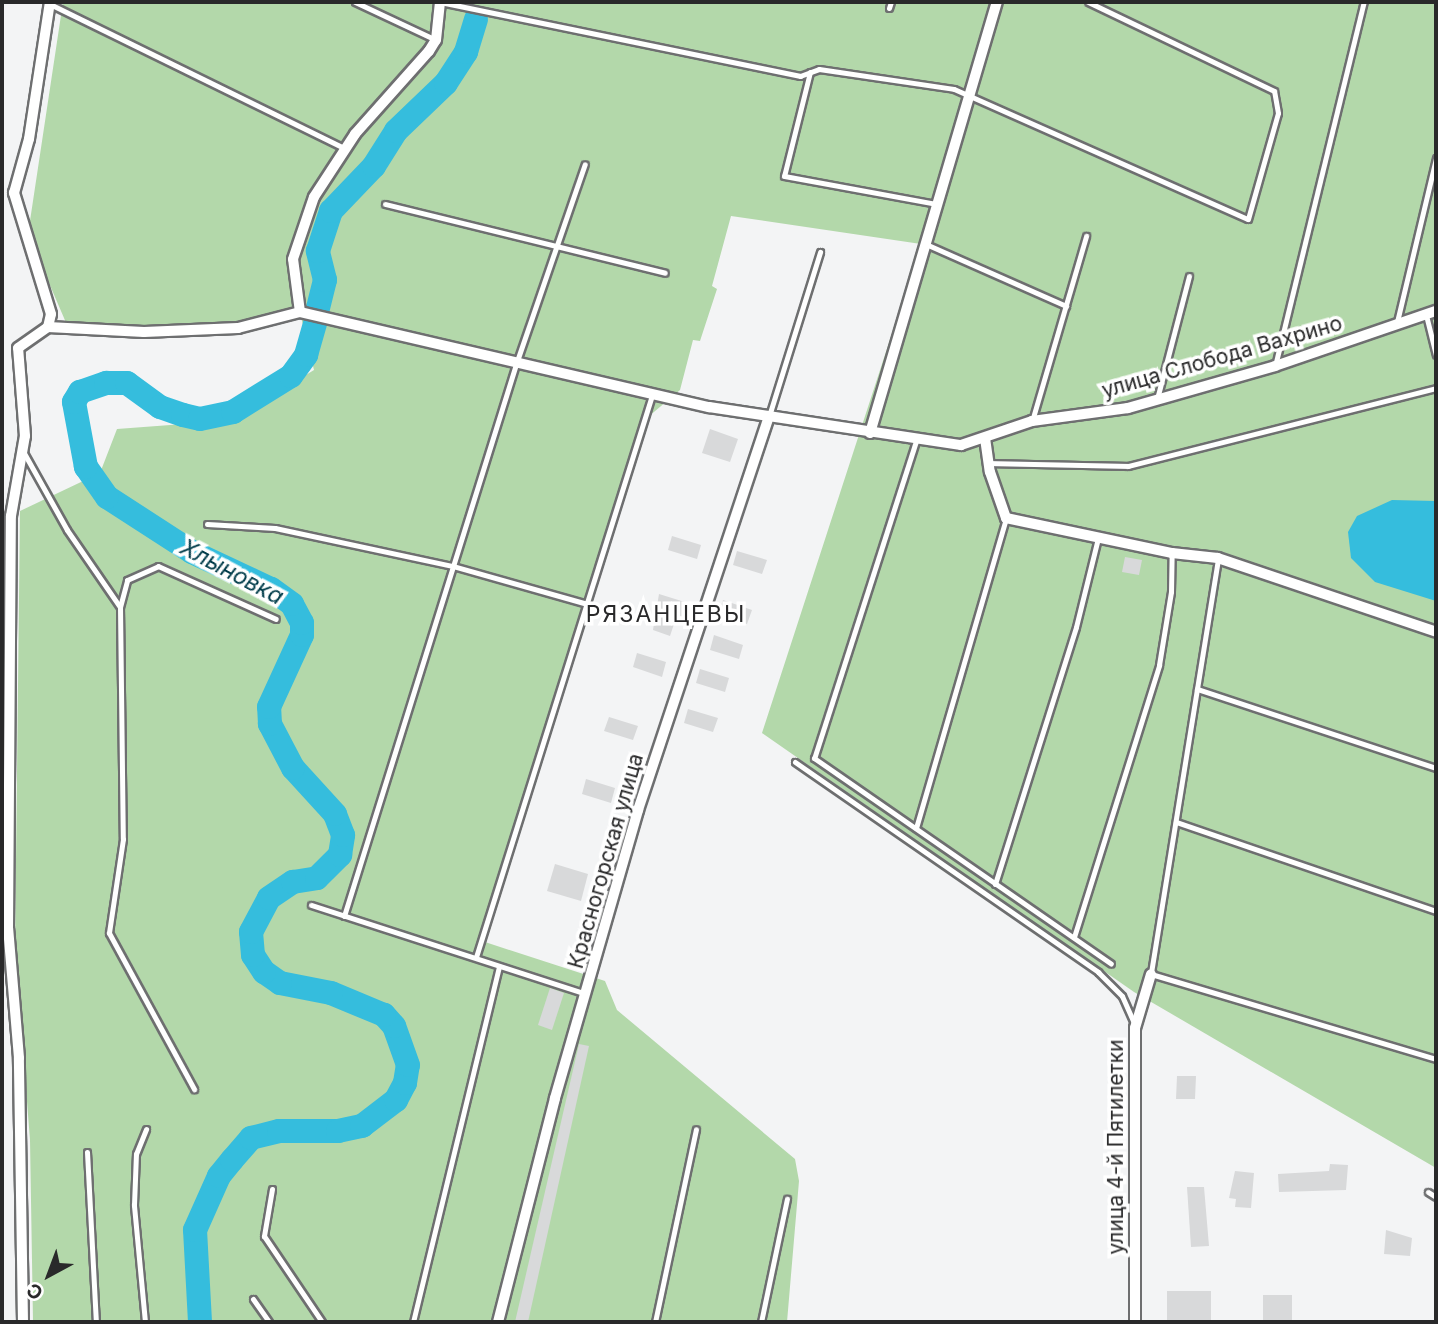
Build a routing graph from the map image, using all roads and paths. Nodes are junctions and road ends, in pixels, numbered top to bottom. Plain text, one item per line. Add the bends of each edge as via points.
1 (355, 2) edge
2 (440, 2) edge
3 (997, 2) edge
4 (1088, 2) edge
5 (1364, 2) edge
6 (50, 3) edge
7 (436, 40) junction
8 (810, 72) junction
9 (971, 99) junction
10 (345, 149) junction
11 (1436, 159) edge
12 (585, 164) dead end
13 (385, 204) dead end
14 (940, 205) junction
15 (1086, 236) dead end
16 (928, 245) junction
17 (555, 248) junction
18 (820, 252) dead end
19 (665, 273) dead end
20 (1189, 276) dead end
21 (1066, 306) junction
22 (300, 313) junction
23 (1431, 313) edge
24 (48, 327) junction
25 (1396, 327) junction
26 (1436, 355) edge
27 (517, 361) junction
28 (1275, 366) junction
29 (1436, 388) edge
30 (652, 395) junction
31 (1157, 399) junction
32 (769, 415) junction
33 (1032, 421) junction
34 (870, 433) junction
35 (985, 438) junction
36 (916, 441) junction
37 (23, 450) junction
38 (988, 464) junction
39 (1006, 518) junction
40 (207, 524) dead end
41 (1098, 538) junction
42 (1171, 554) junction
43 (1218, 558) junction
44 (453, 566) junction
45 (587, 604) junction
46 (120, 607) junction
47 (276, 619) dead end
48 (1436, 632) edge
49 (1197, 690) junction
50 (794, 762) dead end
51 (1436, 768) edge
52 (1176, 821) junction
53 (916, 828) junction
54 (995, 884) junction
55 (312, 905) dead end
56 (1436, 911) edge
57 (344, 916) junction
58 (1074, 936) junction
59 (476, 957) junction
60 (1111, 964) dead end
61 (499, 966) junction
62 (1151, 974) junction
63 (586, 994) junction
64 (1135, 1028) junction
65 (1436, 1059) edge
66 (194, 1089) dead end
67 (146, 1129) dead end
68 (696, 1129) dead end
69 (87, 1152) dead end
70 (272, 1189) dead end
71 (1428, 1192) dead end
72 (1436, 1197) edge
73 (787, 1199) dead end
74 (253, 1299) dead end
75 (23, 1322) edge
76 (96, 1322) edge
77 (145, 1322) edge
78 (269, 1322) edge
79 (322, 1322) edge
80 (413, 1322) edge
81 (498, 1322) edge
82 (655, 1322) edge
83 (761, 1322) edge
84 (1135, 1322) edge

1 - 7 lane
2 - 7 street
2 - 8 lane via 681,54 800,76
3 - 9 street
4 - 9 lane via 1274,91 1278,113 1248,219
5 - 28 lane
6 - 10 lane
6 - 24 street via 29,139 14,193 23,235 50,305
7 - 10 street
8 - 9 lane via 819,69 954,89
8 - 14 lane via 784,176
9 - 14 street
10 - 22 street via 314,197 297,243 292,276
11 - 25 lane
12 - 17 lane
13 - 17 lane
14 - 16 street
15 - 21 lane
16 - 21 lane
16 - 34 street via 881,384
17 - 19 lane
17 - 27 lane
18 - 32 lane
20 - 31 lane
21 - 33 lane
22 - 24 street via 238,328 144,332
22 - 27 street, улица Слобода Вахрино
23 - 25 street, улица Слобода Вахрино
23 - 26 lane
24 - 37 street via 18,348
25 - 28 street, улица Слобода Вахрино
27 - 30 street, улица Слобода Вахрино
27 - 44 lane
28 - 31 street, улица Слобода Вахрино
29 - 38 lane via 1128,466
30 - 32 street, улица Слобода Вахрино
30 - 45 lane
31 - 33 street, улица Слобода Вахрино
32 - 34 street, улица Слобода Вахрино
32 - 63 street, Красногорская улица via 638,810
33 - 35 street, улица Слобода Вахрино
34 - 36 street, улица Слобода Вахрино
35 - 36 street, улица Слобода Вахрино via 961,445
35 - 38 street
36 - 53 lane via 814,758
37 - 46 lane via 66,530
37 - 75 street via 11,516 8,861 19,1058
38 - 39 street
39 - 41 street
39 - 53 lane
40 - 44 lane via 275,528
41 - 42 street
41 - 54 lane via 1076,627
42 - 43 street
42 - 58 lane via 1171,592 1159,665
43 - 48 street
43 - 49 lane
44 - 45 lane
44 - 57 lane
45 - 59 lane
46 - 47 lane via 127,580 158,566
46 - 66 lane via 123,839 109,933
49 - 51 lane
49 - 52 lane
50 - 64 lane via 1098,972 1122,996
52 - 56 lane
52 - 62 lane
53 - 54 lane
54 - 58 lane
55 - 57 lane
57 - 59 lane
58 - 60 lane
59 - 61 lane
61 - 63 lane
61 - 80 lane
62 - 64 street, улица 4-й Пятилетки
62 - 65 lane
63 - 81 street, Красногорская улица
64 - 84 street, улица 4-й Пятилетки
67 - 77 lane via 136,1154 134,1205
68 - 82 lane
69 - 76 lane
70 - 79 lane via 264,1236
71 - 72 lane
73 - 83 lane
74 - 78 lane

